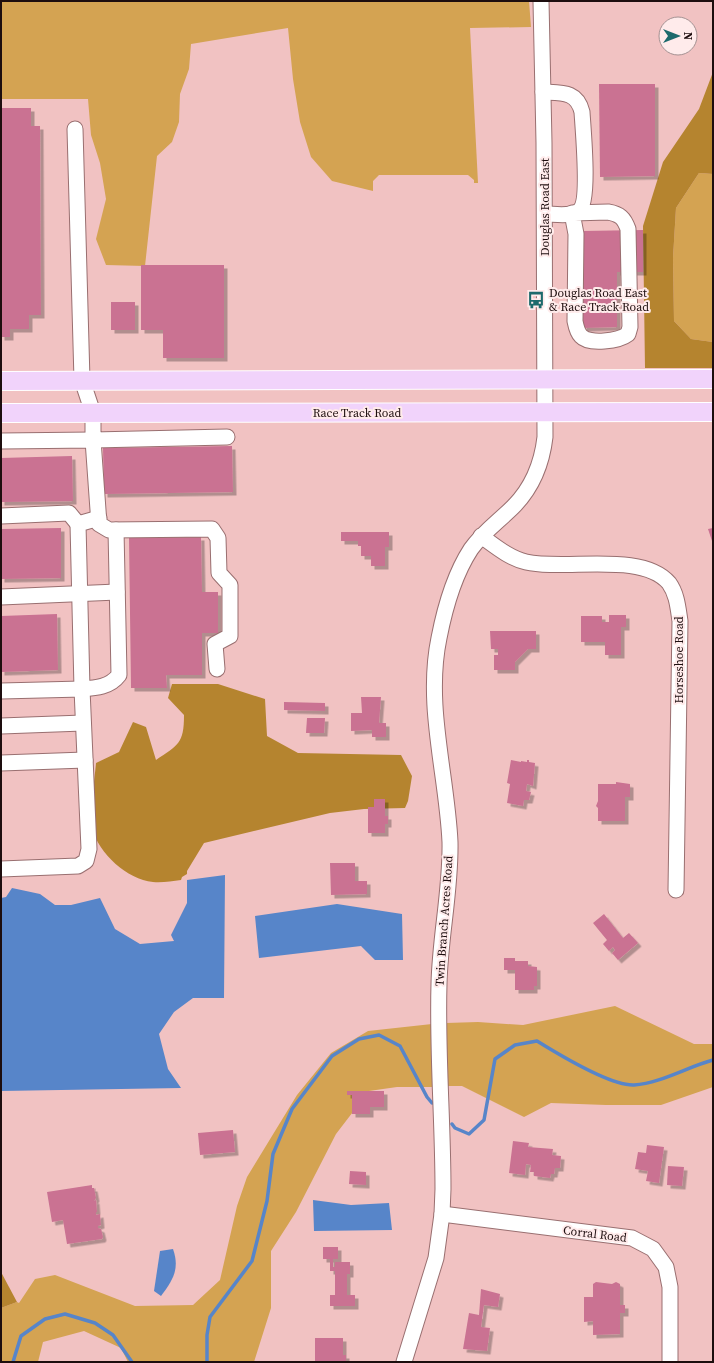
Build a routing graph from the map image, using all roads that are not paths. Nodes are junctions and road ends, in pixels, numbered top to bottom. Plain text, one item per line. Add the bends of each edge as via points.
1 (541, 1) edge
2 (543, 92) junction
3 (75, 129) dead end
4 (572, 213) junction
5 (545, 214) junction
6 (546, 379) junction
7 (713, 379) edge
8 (82, 380) junction
9 (1, 381) edge
10 (713, 412) edge
11 (1, 413) edge
12 (93, 413) junction
13 (546, 413) junction
14 (227, 437) dead end
15 (93, 440) junction
16 (1, 441) edge
17 (1, 516) edge
18 (99, 518) junction
19 (78, 524) junction
20 (116, 530) junction
21 (481, 536) junction
22 (117, 592) junction
23 (80, 594) junction
24 (1, 597) edge
25 (217, 669) dead end
26 (82, 689) junction
27 (1, 691) edge
28 (83, 723) junction
29 (1, 726) edge
30 (85, 760) junction
31 (1, 763) edge
32 (1, 869) edge
33 (676, 890) dead end
34 (442, 1214) junction
35 (404, 1362) edge
36 (670, 1362) edge

1 - 2 street, Douglas Road East
2 - 4 street via 572,96 579,101 582,112 584,203 579,210
2 - 5 street, Douglas Road East
3 - 8 street
4 - 4 street via 576,234 576,329 587,340 623,338 628,334 630,327 628,229 624,219 618,214 608,212
4 - 5 street
5 - 6 street, Douglas Road East
6 - 7 main road
6 - 8 main road
6 - 13 street, Douglas Road East
8 - 9 main road
8 - 12 street
10 - 13 main road, Race Track Road
11 - 12 main road, Race Track Road
12 - 13 main road, Race Track Road
12 - 15 street
13 - 21 street, Twin Branch Acres Road via 543,453 531,483 512,508
14 - 15 street
15 - 16 street
15 - 18 street
17 - 19 street via 69,513
18 - 19 street
18 - 20 street via 99,524 109,530
19 - 23 street
20 - 22 street
20 - 25 street via 212,529 218,538 219,573 230,585 230,636 215,644
21 - 33 street, Horseshoe Road via 510,556 542,565 642,567 662,577 675,594 680,621
21 - 34 street, Twin Branch Acres Road via 456,580 443,619 435,661 436,712 450,859 439,985
22 - 23 street
22 - 26 street via 119,675 113,682 96,688
23 - 24 street
23 - 26 street
26 - 27 street
26 - 28 street
28 - 29 street
28 - 30 street
30 - 31 street
30 - 32 street via 89,848 86,860 78,866
34 - 35 street, Twin Branch Acres Road via 430,1279
34 - 36 street, Corral Road via 632,1238 653,1249 666,1267 670,1287

